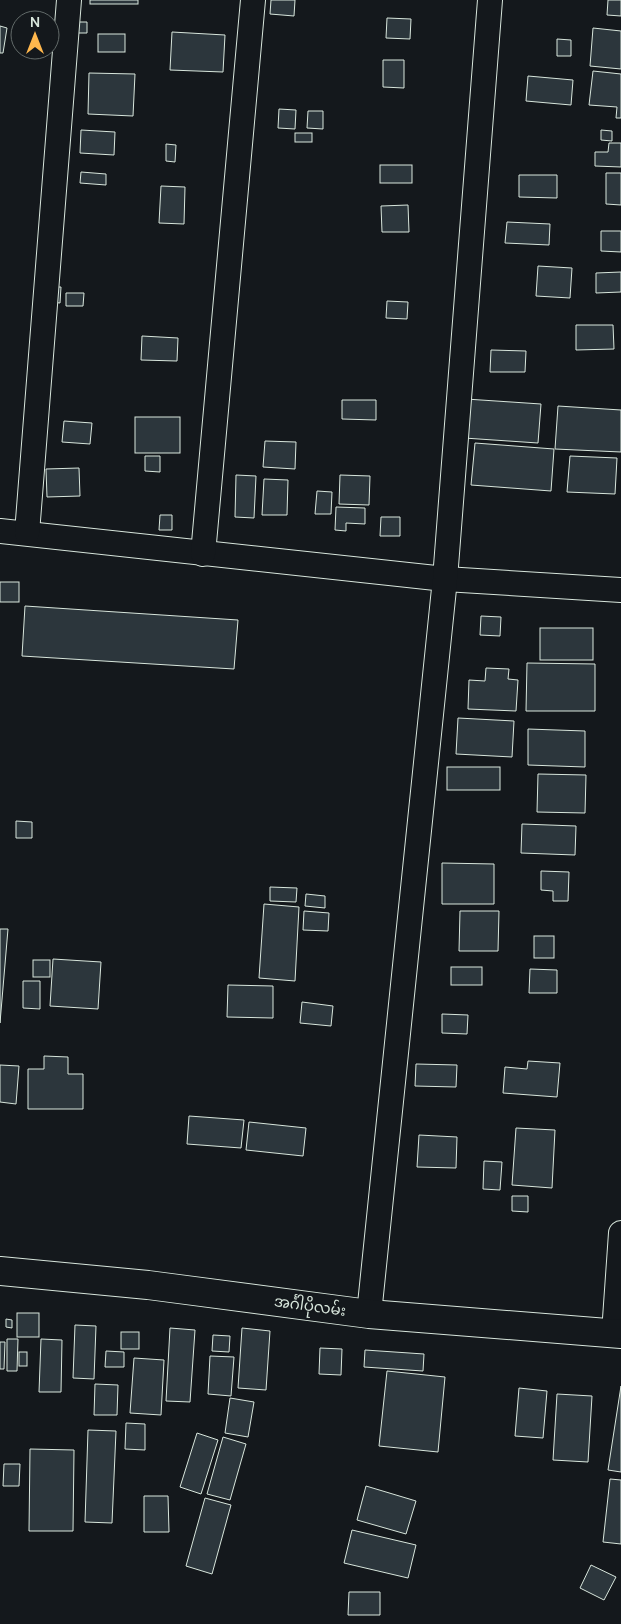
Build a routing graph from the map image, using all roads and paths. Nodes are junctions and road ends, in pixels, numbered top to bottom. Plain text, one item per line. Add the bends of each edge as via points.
1 (69, 0) edge
2 (253, 0) edge
3 (490, 0) edge
4 (0, 531) edge
5 (27, 533) junction
6 (203, 554) junction
7 (445, 579) junction
8 (621, 590) edge
9 (621, 1233) edge
10 (0, 1271) edge
11 (369, 1314) junction
12 (618, 1334) edge

1 - 5 street
2 - 6 street
3 - 7 street
4 - 5 street
5 - 6 street
6 - 7 street
7 - 8 street
7 - 11 street
9 - 12 street
10 - 11 main road, အင်္ဂါပိုလမ်း via 148,1285
11 - 12 main road, အင်္ဂါပိုလမ်း

